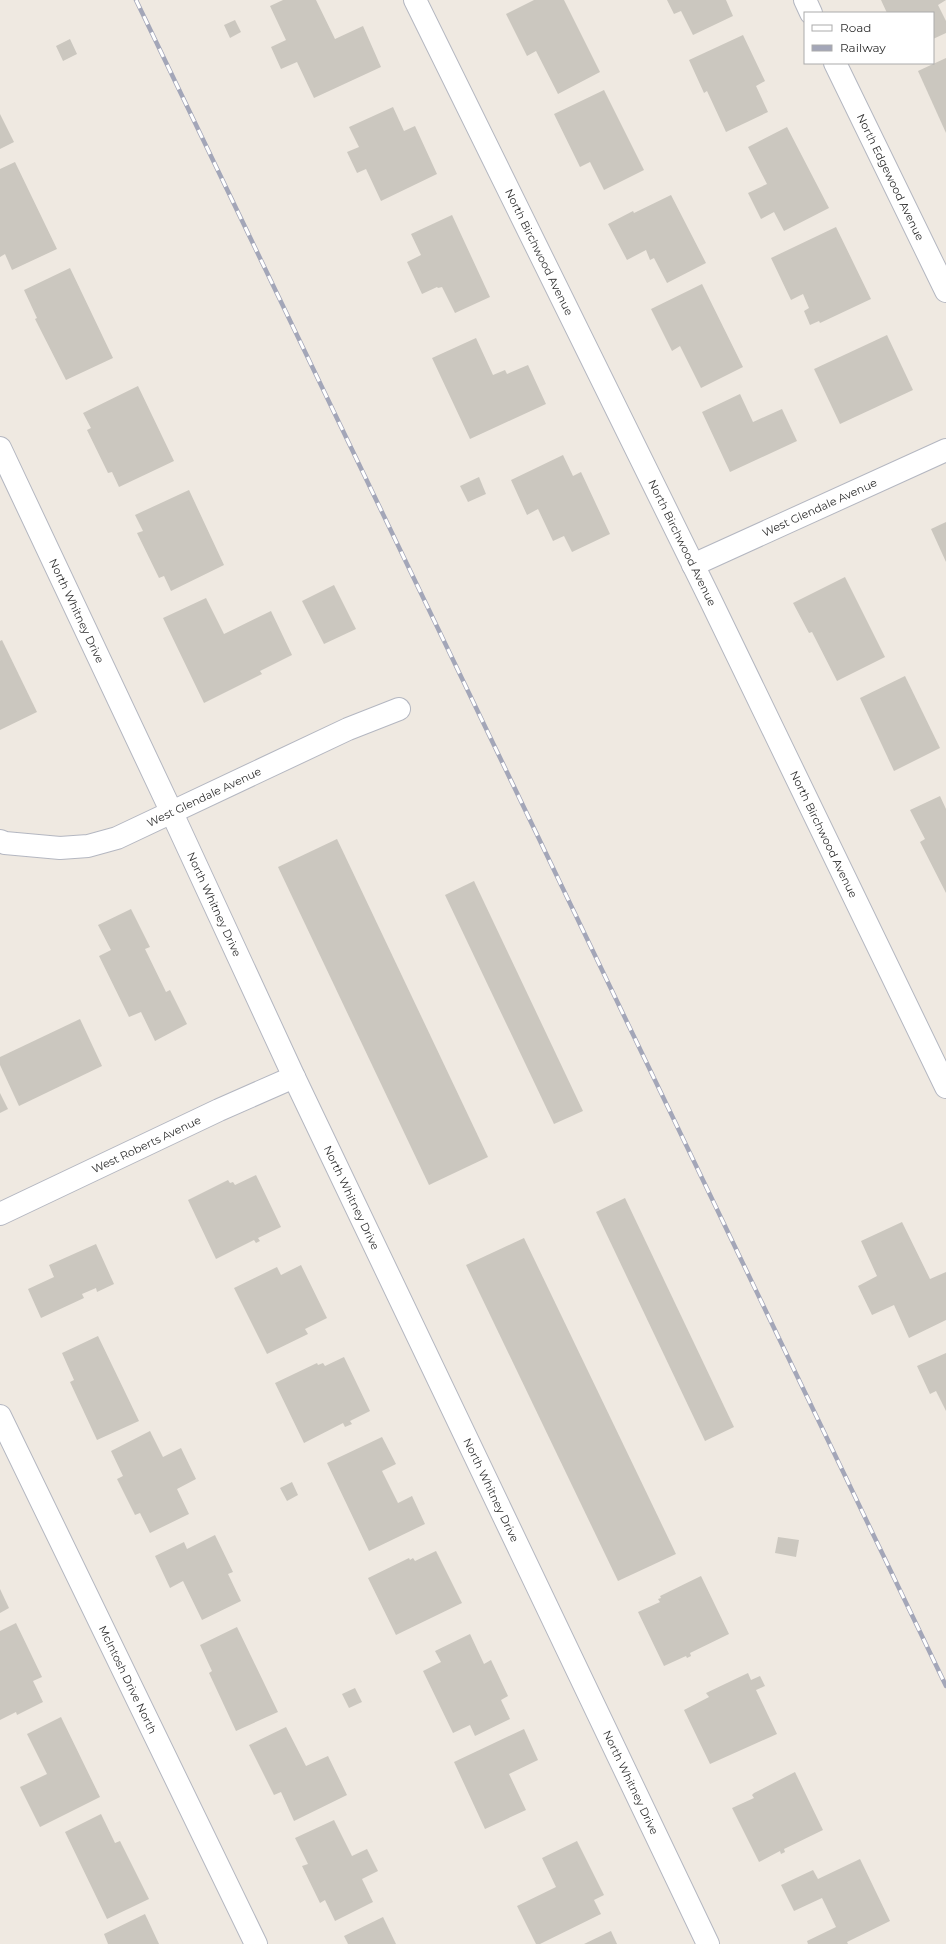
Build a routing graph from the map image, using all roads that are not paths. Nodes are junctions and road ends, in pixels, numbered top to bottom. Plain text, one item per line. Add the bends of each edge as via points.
1 (415, 0) edge
2 (805, 0) edge
3 (811, 12) edge
4 (835, 64) edge
5 (946, 291) edge
6 (0, 448) edge
7 (946, 450) edge
8 (693, 565) junction
9 (399, 709) dead end
10 (172, 813) junction
11 (0, 841) edge
12 (294, 1077) junction
13 (946, 1087) edge
14 (0, 1214) edge
15 (0, 1416) edge
16 (256, 1944) edge
17 (708, 1944) edge

1 - 8 street, North Birchwood Avenue
2 - 3 street
4 - 5 street, North Edgewood Avenue
6 - 10 street, North Whitney Drive
7 - 8 street, West Glendale Avenue
8 - 13 street, North Birchwood Avenue
9 - 10 street, West Glendale Avenue via 348,729
10 - 11 street, West Glendale Avenue via 118,838 88,846 35,846
10 - 12 street, North Whitney Drive
12 - 14 street, West Roberts Avenue
12 - 17 street, North Whitney Drive
15 - 16 street, McIntosh Drive North

